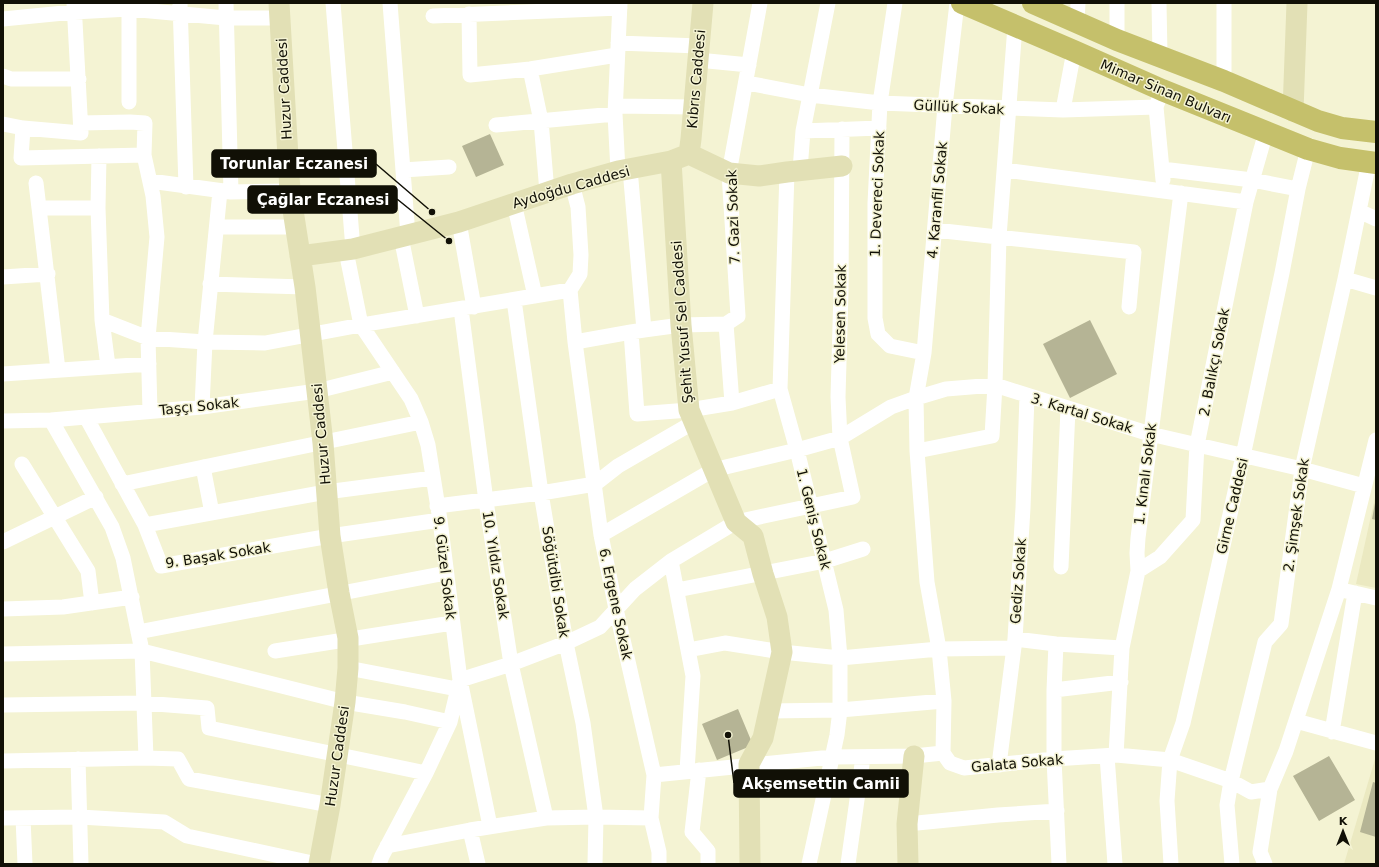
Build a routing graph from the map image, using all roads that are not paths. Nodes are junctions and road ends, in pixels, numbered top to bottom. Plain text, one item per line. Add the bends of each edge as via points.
1 (333, 3) edge
2 (390, 3) edge
3 (703, 3) edge
4 (760, 3) edge
5 (828, 3) edge
6 (895, 3) edge
7 (958, 3) edge
8 (962, 3) edge
9 (1033, 3) edge
10 (1117, 3) edge
11 (1159, 3) edge
12 (1224, 3) edge
13 (1297, 3) edge
14 (620, 5) edge
15 (129, 6) edge
16 (74, 7) edge
17 (180, 9) edge
18 (22, 10) edge
19 (226, 10) edge
20 (280, 11) edge
21 (1078, 13) edge
22 (469, 14) junction
23 (434, 16) dead end
24 (3, 19) edge
25 (1016, 26) junction
26 (1117, 40) junction
27 (617, 49) junction
28 (1074, 51) junction
29 (698, 53) junction
30 (1160, 55) junction
31 (750, 65) junction
32 (530, 69) junction
33 (3, 76) edge
34 (79, 79) junction
35 (1224, 81) junction
36 (746, 83) junction
37 (810, 95) junction
38 (1159, 99) junction
39 (129, 102) dead end
40 (880, 103) junction
41 (945, 106) junction
42 (694, 107) junction
43 (1008, 109) junction
44 (616, 110) junction
45 (1063, 110) junction
46 (1293, 111) junction
47 (541, 121) junction
48 (3, 124) edge
49 (496, 125) dead end
50 (23, 128) junction
51 (81, 128) junction
52 (879, 128) junction
53 (842, 129) junction
54 (803, 131) junction
55 (1266, 132) junction
56 (1376, 132) edge
57 (1308, 149) junction
58 (98, 156) junction
59 (144, 156) junction
60 (680, 158) junction
61 (1373, 163) edge
62 (842, 166) junction
63 (449, 167) dead end
64 (1162, 169) junction
65 (403, 170) junction
66 (624, 170) junction
67 (1005, 170) junction
68 (793, 171) junction
69 (730, 173) junction
70 (1252, 180) junction
71 (150, 181) junction
72 (36, 183) dead end
73 (572, 184) junction
74 (186, 187) junction
75 (1298, 188) junction
76 (1165, 190) junction
77 (290, 191) junction
78 (226, 192) junction
79 (547, 192) junction
80 (1181, 193) junction
81 (1246, 202) junction
82 (514, 203) junction
83 (39, 208) junction
84 (98, 208) junction
85 (1358, 211) junction
86 (1376, 219) edge
87 (459, 222) junction
88 (217, 227) junction
89 (296, 227) junction
90 (935, 230) junction
91 (404, 236) junction
92 (999, 236) junction
93 (349, 250) junction
94 (300, 256) junction
95 (48, 274) junction
96 (3, 277) edge
97 (1345, 280) junction
98 (210, 284) junction
99 (305, 287) junction
100 (1376, 288) edge
101 (570, 290) junction
102 (535, 296) junction
103 (514, 300) junction
104 (1129, 307) dead end
105 (467, 308) junction
106 (417, 316) junction
107 (102, 320) junction
108 (726, 324) junction
109 (361, 325) junction
110 (681, 325) junction
111 (637, 331) junction
112 (310, 335) junction
113 (148, 338) junction
114 (205, 342) junction
115 (575, 342) junction
116 (924, 353) junction
117 (149, 364) junction
118 (108, 366) junction
119 (58, 370) junction
120 (393, 372) junction
121 (3, 374) edge
122 (995, 385) junction
123 (780, 389) junction
124 (317, 391) junction
125 (1027, 396) junction
126 (916, 398) junction
127 (732, 403) junction
128 (202, 407) junction
129 (1068, 409) junction
130 (150, 411) junction
131 (691, 416) junction
132 (86, 417) junction
133 (50, 420) junction
134 (3, 421) edge
135 (421, 422) junction
136 (1150, 434) junction
137 (840, 438) junction
138 (1376, 440) edge
139 (323, 443) junction
140 (1197, 445) junction
141 (797, 450) junction
142 (917, 451) junction
143 (1243, 456) junction
144 (1374, 457) edge
145 (22, 464) dead end
146 (203, 467) junction
147 (1302, 469) junction
148 (714, 470) junction
149 (434, 478) junction
150 (122, 484) junction
151 (595, 484) junction
152 (1364, 486) junction
153 (326, 492) junction
154 (541, 493) junction
155 (96, 497) junction
156 (486, 501) junction
157 (810, 506) junction
158 (212, 513) junction
159 (438, 513) junction
160 (55, 518) junction
161 (736, 522) junction
162 (144, 525) junction
163 (601, 535) junction
164 (330, 536) junction
165 (3, 542) edge
166 (863, 549) dead end
167 (671, 561) junction
168 (824, 561) junction
169 (1061, 567) dead end
170 (1138, 571) junction
171 (446, 573) junction
172 (763, 574) junction
173 (1339, 589) junction
174 (677, 590) junction
175 (339, 593) junction
176 (1355, 593) junction
177 (132, 597) junction
178 (1376, 598) edge
179 (92, 603) junction
180 (3, 609) edge
181 (616, 609) junction
182 (452, 623) junction
183 (138, 632) junction
184 (348, 638) junction
185 (566, 643) junction
186 (1014, 643) junction
187 (1056, 644) junction
188 (939, 648) junction
189 (1122, 648) junction
190 (688, 650) junction
191 (142, 651) junction
192 (275, 651) dead end
193 (782, 652) junction
194 (3, 654) edge
195 (840, 658) junction
196 (511, 664) junction
197 (348, 668) junction
198 (1120, 682) junction
199 (458, 685) junction
200 (1054, 690) junction
201 (944, 701) junction
202 (345, 702) junction
203 (143, 703) junction
204 (3, 705) edge
205 (840, 710) junction
206 (769, 711) junction
207 (450, 722) junction
208 (1296, 722) junction
209 (1332, 732) junction
210 (1376, 743) edge
211 (943, 753) junction
212 (338, 755) junction
213 (863, 756) junction
214 (914, 756) junction
215 (1112, 756) junction
216 (832, 757) junction
217 (146, 758) junction
218 (78, 759) junction
219 (1054, 759) junction
220 (1170, 760) junction
221 (3, 761) edge
222 (749, 764) junction
223 (999, 765) junction
224 (693, 770) junction
225 (426, 773) junction
226 (654, 774) junction
227 (1230, 781) junction
228 (1270, 789) junction
229 (330, 805) junction
230 (1057, 811) junction
231 (80, 817) junction
232 (596, 817) junction
233 (3, 818) edge
234 (23, 818) junction
235 (546, 818) junction
236 (651, 818) junction
237 (907, 824) junction
238 (490, 826) junction
239 (470, 830) junction
240 (387, 846) junction
241 (25, 864) edge
242 (81, 864) edge
243 (318, 864) edge
244 (379, 864) edge
245 (478, 864) edge
246 (595, 864) edge
247 (659, 864) edge
248 (708, 864) edge
249 (750, 864) edge
250 (809, 864) edge
251 (848, 864) edge
252 (908, 864) edge
253 (1059, 864) edge
254 (1115, 864) edge
255 (1171, 864) edge
256 (1232, 864) edge
257 (1265, 864) edge

1 - 93 street
2 - 65 street
3 - 29 main road, Kıbrıs Caddesi
4 - 31 street, 7. Gazi Sokak
5 - 37 street, 1. Geniş Sokak
6 - 40 street, 1. Devereci Sokak
7 - 41 street, 4. Karanfil Sokak
8 - 25 main road, Mimar Sinan Bulvarı
9 - 21 main road, Mimar Sinan Bulvarı
10 - 26 street
11 - 30 street
12 - 35 street
13 - 46 main road
14 - 22 street
14 - 27 street
15 - 16 street
15 - 17 street
15 - 39 street
16 - 18 street
16 - 34 street
17 - 19 street
17 - 74 street
18 - 24 street
19 - 20 street
19 - 78 street
20 - 77 main road, Huzur Caddesi
21 - 26 main road, Mimar Sinan Bulvarı
22 - 23 street
22 - 32 street via 470,75
25 - 28 main road, Mimar Sinan Bulvarı
25 - 43 street
26 - 30 main road, Mimar Sinan Bulvarı
27 - 29 street
27 - 32 street
27 - 44 street
28 - 38 main road, Mimar Sinan Bulvarı
28 - 45 street
29 - 31 street
29 - 42 main road, Kıbrıs Caddesi
30 - 35 main road, Mimar Sinan Bulvarı
31 - 36 street, 7. Gazi Sokak
32 - 47 street
33 - 34 street
34 - 51 street
35 - 46 main road, Mimar Sinan Bulvarı
36 - 37 street, Güllük Sokak
36 - 69 street, 7. Gazi Sokak
37 - 40 street, Güllük Sokak
37 - 54 street, 1. Geniş Sokak
38 - 45 street, Güllük Sokak
38 - 55 main road, Mimar Sinan Bulvarı
38 - 64 street
40 - 41 street, Güllük Sokak
40 - 52 street, 1. Devereci Sokak
41 - 43 street, Güllük Sokak
41 - 90 street, 4. Karanfil Sokak
42 - 44 street
42 - 60 main road, Kıbrıs Caddesi
43 - 45 street, Güllük Sokak
43 - 67 street
44 - 47 street
44 - 66 street
46 - 56 main road, Mimar Sinan Bulvarı via 1336,126
47 - 49 street
47 - 79 street
48 - 50 street
50 - 51 street
50 - 58 street via 21,158
51 - 59 street via 130,122 145,123
52 - 53 street
52 - 116 street, 1. Devereci Sokak via 875,203 875,318 878,334 890,346
53 - 54 street
53 - 62 street, Yelesen Sokak
54 - 68 street, 1. Geniş Sokak
55 - 57 main road, Mimar Sinan Bulvarı
55 - 70 street, 2. Balıkçı Sokak
57 - 61 main road, Mimar Sinan Bulvarı via 1340,158
57 - 75 street, Girne Caddesi
58 - 59 street
58 - 84 street
59 - 71 street
60 - 66 main road, Aydoğdu Caddesi
60 - 69 main road
60 - 110 main road, Şehit Yusuf Sel Caddesi
61 - 85 street, 2. Şimşek Sokak
62 - 68 main road
62 - 137 street, Yelesen Sokak via 838,397
63 - 65 street
64 - 70 street
64 - 76 street
65 - 91 street
66 - 73 main road, Aydoğdu Caddesi
66 - 111 street
67 - 76 street
67 - 92 street
68 - 69 main road via 759,176
68 - 123 street, 1. Geniş Sokak
69 - 108 street, 7. Gazi Sokak via 738,316
70 - 75 street
70 - 81 street, 2. Balıkçı Sokak
71 - 74 street
71 - 113 street via 157,237
72 - 83 street
73 - 79 main road, Aydoğdu Caddesi
73 - 101 street via 578,207 581,255 580,274
74 - 78 street
75 - 143 street, Girne Caddesi
76 - 80 street
77 - 78 street
77 - 89 main road, Huzur Caddesi
78 - 88 street
79 - 82 main road, Aydoğdu Caddesi
80 - 81 street
80 - 136 street, 1. Kınalı Sokak
81 - 140 street, 2. Balıkçı Sokak
82 - 87 main road, Aydoğdu Caddesi
82 - 102 street
83 - 84 street
83 - 95 street
84 - 107 street
85 - 86 street
85 - 97 street, 2. Şimşek Sokak
87 - 91 main road, Aydoğdu Caddesi
87 - 105 street, 10. Yıldız Sokak
88 - 89 street
88 - 98 street
89 - 94 main road, Huzur Caddesi
90 - 92 street
90 - 116 street, 4. Karanfil Sokak
91 - 93 main road, Aydoğdu Caddesi
91 - 106 street
92 - 104 street via 1134,252
92 - 122 street
93 - 94 main road, Aydoğdu Caddesi
93 - 109 street
94 - 99 main road, Huzur Caddesi
95 - 96 street
95 - 119 street
97 - 100 street
97 - 147 street, 2. Şimşek Sokak
98 - 99 street
98 - 114 street
99 - 112 main road, Huzur Caddesi
101 - 102 street
101 - 115 street, 6. Ergene Sokak
102 - 103 street
103 - 105 street
103 - 154 street, Söğütdibi Sokak
105 - 106 street
105 - 156 street, 10. Yıldız Sokak
106 - 109 street
107 - 113 street
107 - 118 street
108 - 110 street
108 - 127 street
109 - 112 street
109 - 120 street, 9. Güzel Sokak
110 - 111 street
110 - 131 main road, Şehit Yusuf Sel Caddesi
111 - 115 street
111 - 131 street via 637,414
112 - 114 street via 265,343
112 - 124 main road, Huzur Caddesi
113 - 114 street
113 - 117 street
114 - 128 street
115 - 151 street, 6. Ergene Sokak
116 - 126 street, 4. Karanfil Sokak
117 - 118 street
117 - 130 street
118 - 119 street
119 - 121 street
120 - 124 street, Taşçı Sokak
120 - 135 street, 9. Güzel Sokak via 411,399
122 - 125 street, 3. Kartal Sokak
122 - 126 street, 3. Kartal Sokak via 946,389
122 - 142 street via 992,436
123 - 127 street
123 - 141 street, 1. Geniş Sokak
124 - 128 street, Taşçı Sokak
124 - 139 main road, Huzur Caddesi
125 - 129 street, 3. Kartal Sokak
125 - 186 street, Gediz Sokak
126 - 137 street, 3. Kartal Sokak via 891,408
126 - 142 street, 4. Karanfil Sokak
127 - 131 street
128 - 130 street, Taşçı Sokak
129 - 136 street, 3. Kartal Sokak
129 - 169 street
130 - 132 street, Taşçı Sokak
131 - 148 main road, Şehit Yusuf Sel Caddesi
131 - 151 street
132 - 133 street, Taşçı Sokak
132 - 150 street, 9. Başak Sokak
133 - 134 street, Taşçı Sokak
133 - 155 street
135 - 139 street
135 - 149 street, 9. Güzel Sokak
136 - 140 street, 3. Kartal Sokak
136 - 170 street, 1. Kınalı Sokak via 1138,538
137 - 141 street, 3. Kartal Sokak
137 - 157 street, Yelesen Sokak via 853,497
138 - 144 street
139 - 146 street
139 - 153 main road, Huzur Caddesi
140 - 143 street, 3. Kartal Sokak
140 - 170 street, 2. Balıkçı Sokak via 1193,520 1160,557
141 - 148 street, 3. Kartal Sokak
141 - 157 street, 1. Geniş Sokak
142 - 188 street, 4. Karanfil Sokak via 927,582
143 - 147 street, 3. Kartal Sokak
143 - 220 street, Girne Caddesi via 1183,723
144 - 152 street
145 - 160 street
146 - 150 street
146 - 158 street
147 - 152 street, 3. Kartal Sokak
147 - 227 street, 2. Şimşek Sokak via 1281,624 1265,642
148 - 161 main road, Şehit Yusuf Sel Caddesi
148 - 163 street, 3. Kartal Sokak
149 - 153 street
149 - 159 street, 9. Güzel Sokak
150 - 162 street, 9. Başak Sokak
151 - 154 street, 9. Başak Sokak
151 - 163 street, 6. Ergene Sokak
152 - 173 street
153 - 158 street
153 - 164 main road, Huzur Caddesi
154 - 156 street, 9. Başak Sokak
154 - 185 street, Söğütdibi Sokak
155 - 160 street
155 - 177 street via 112,527 123,558
156 - 159 street, 9. Başak Sokak
156 - 196 street, 10. Yıldız Sokak
157 - 161 street
157 - 168 street, 1. Geniş Sokak
158 - 162 street
159 - 164 street, 9. Başak Sokak
159 - 171 street, 9. Güzel Sokak
160 - 165 street
160 - 179 street via 88,571
161 - 167 street
161 - 172 main road, Şehit Yusuf Sel Caddesi via 753,536
162 - 164 street, 9. Başak Sokak via 160,566
163 - 181 street, 6. Ergene Sokak
164 - 175 main road, Huzur Caddesi
166 - 168 street
167 - 174 street
167 - 181 street via 635,589
168 - 172 street
168 - 195 street, 1. Geniş Sokak via 836,610
170 - 189 street, 1. Kınalı Sokak
171 - 175 street
171 - 182 street, 9. Güzel Sokak
172 - 174 street
172 - 193 main road, Şehit Yusuf Sel Caddesi via 777,617
173 - 176 street
173 - 208 street
174 - 190 street
175 - 183 street
175 - 184 main road, Huzur Caddesi
176 - 178 street
176 - 209 street
177 - 179 street
177 - 183 street
179 - 180 street via 63,607
181 - 185 street via 600,627
181 - 226 street, 6. Ergene Sokak
182 - 184 street
182 - 199 street, 9. Güzel Sokak
183 - 191 street
184 - 192 street
184 - 197 main road, Huzur Caddesi
185 - 196 street
185 - 232 street, Söğütdibi Sokak via 583,723
186 - 187 street
186 - 188 street
186 - 223 street, Gediz Sokak
187 - 189 street
187 - 200 street
188 - 195 street
188 - 201 street, 4. Karanfil Sokak
189 - 198 street, 1. Kınalı Sokak
190 - 193 street via 725,643
190 - 224 street via 693,676
191 - 194 street
191 - 202 street
191 - 203 street
193 - 195 street
193 - 206 main road, Şehit Yusuf Sel Caddesi
195 - 205 street, 1. Geniş Sokak
196 - 199 street
196 - 235 street, 10. Yıldız Sokak
197 - 199 street
197 - 202 main road, Huzur Caddesi
198 - 200 street
198 - 215 street, 1. Kınalı Sokak
199 - 207 street
199 - 238 street, 9. Güzel Sokak
200 - 219 street
201 - 205 street
201 - 211 street, 4. Karanfil Sokak
202 - 207 street
202 - 212 main road, Huzur Caddesi
203 - 204 street
203 - 212 street via 207,708 209,728
203 - 217 street
205 - 206 street
205 - 216 street, 1. Geniş Sokak
206 - 222 main road, Şehit Yusuf Sel Caddesi via 764,738
207 - 225 street
208 - 209 street
208 - 228 street
209 - 210 street
211 - 214 street
211 - 223 street, Galata Sokak via 950,763 964,768
212 - 225 street
212 - 229 main road, Huzur Caddesi
213 - 214 street
213 - 216 street
213 - 251 street
214 - 237 main road
215 - 219 street, Galata Sokak
215 - 220 street, Galata Sokak
215 - 254 street, 1. Kınalı Sokak
216 - 222 street
216 - 250 street, 1. Geniş Sokak
217 - 218 street
217 - 229 street via 178,759 189,779
218 - 221 street
218 - 231 street
219 - 223 street, Galata Sokak
219 - 230 street
220 - 227 street, Galata Sokak
220 - 255 street, Girne Caddesi via 1167,801
222 - 224 street
222 - 249 main road
224 - 226 street
224 - 248 street via 692,832 708,850
225 - 240 street
226 - 236 street, 6. Ergene Sokak
227 - 228 street, Galata Sokak via 1252,792
227 - 256 street, 2. Şimşek Sokak via 1227,804
228 - 257 street via 1260,852
229 - 243 main road, Huzur Caddesi
230 - 237 street
230 - 253 street
231 - 234 street
231 - 242 street
231 - 243 street via 164,822 187,836
232 - 235 street
232 - 236 street
232 - 246 street, Söğütdibi Sokak
233 - 234 street
234 - 241 street
235 - 238 street
236 - 247 street, 6. Ergene Sokak via 659,852
237 - 252 main road
238 - 239 street
239 - 240 street
239 - 245 street
240 - 244 street

